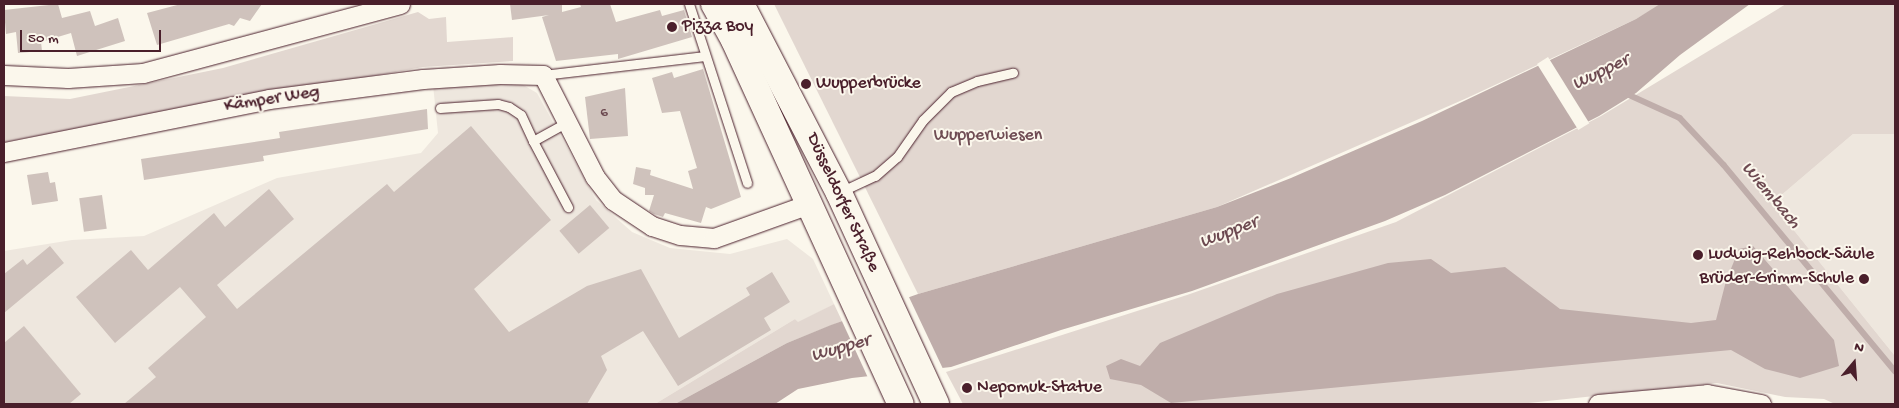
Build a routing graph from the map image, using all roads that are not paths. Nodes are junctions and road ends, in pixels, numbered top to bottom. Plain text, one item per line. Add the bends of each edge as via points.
1 (689, 4) edge
2 (714, 4) edge
3 (742, 4) edge
4 (393, 5) edge
5 (705, 56) junction
6 (1012, 73) dead end
7 (4, 75) edge
8 (544, 75) junction
9 (440, 108) dead end
10 (566, 123) junction
11 (533, 141) junction
12 (4, 152) edge
13 (748, 183) dead end
14 (838, 193) junction
15 (809, 204) junction
16 (568, 207) dead end
17 (935, 402) edge
18 (901, 404) edge
19 (1598, 404) edge
20 (1761, 404) edge

1 - 5 lane
2 - 15 main road, Düsseldorfer Straße
3 - 14 main road, Düsseldorfer Straße
4 - 7 street via 144,73 68,78
5 - 8 lane, Kämper Weg
5 - 13 lane
6 - 14 lane via 977,81 951,92 922,120 897,156 875,176
8 - 10 street
8 - 12 street, Kämper Weg via 423,79 269,99
9 - 11 lane via 498,104 509,107 521,115
10 - 11 lane
10 - 15 street via 595,178 613,200 652,226 680,235 714,238
11 - 16 lane
14 - 15 main road
14 - 17 main road, Düsseldorfer Straße
15 - 18 main road, Düsseldorfer Straße
19 - 20 street via 1707,394

